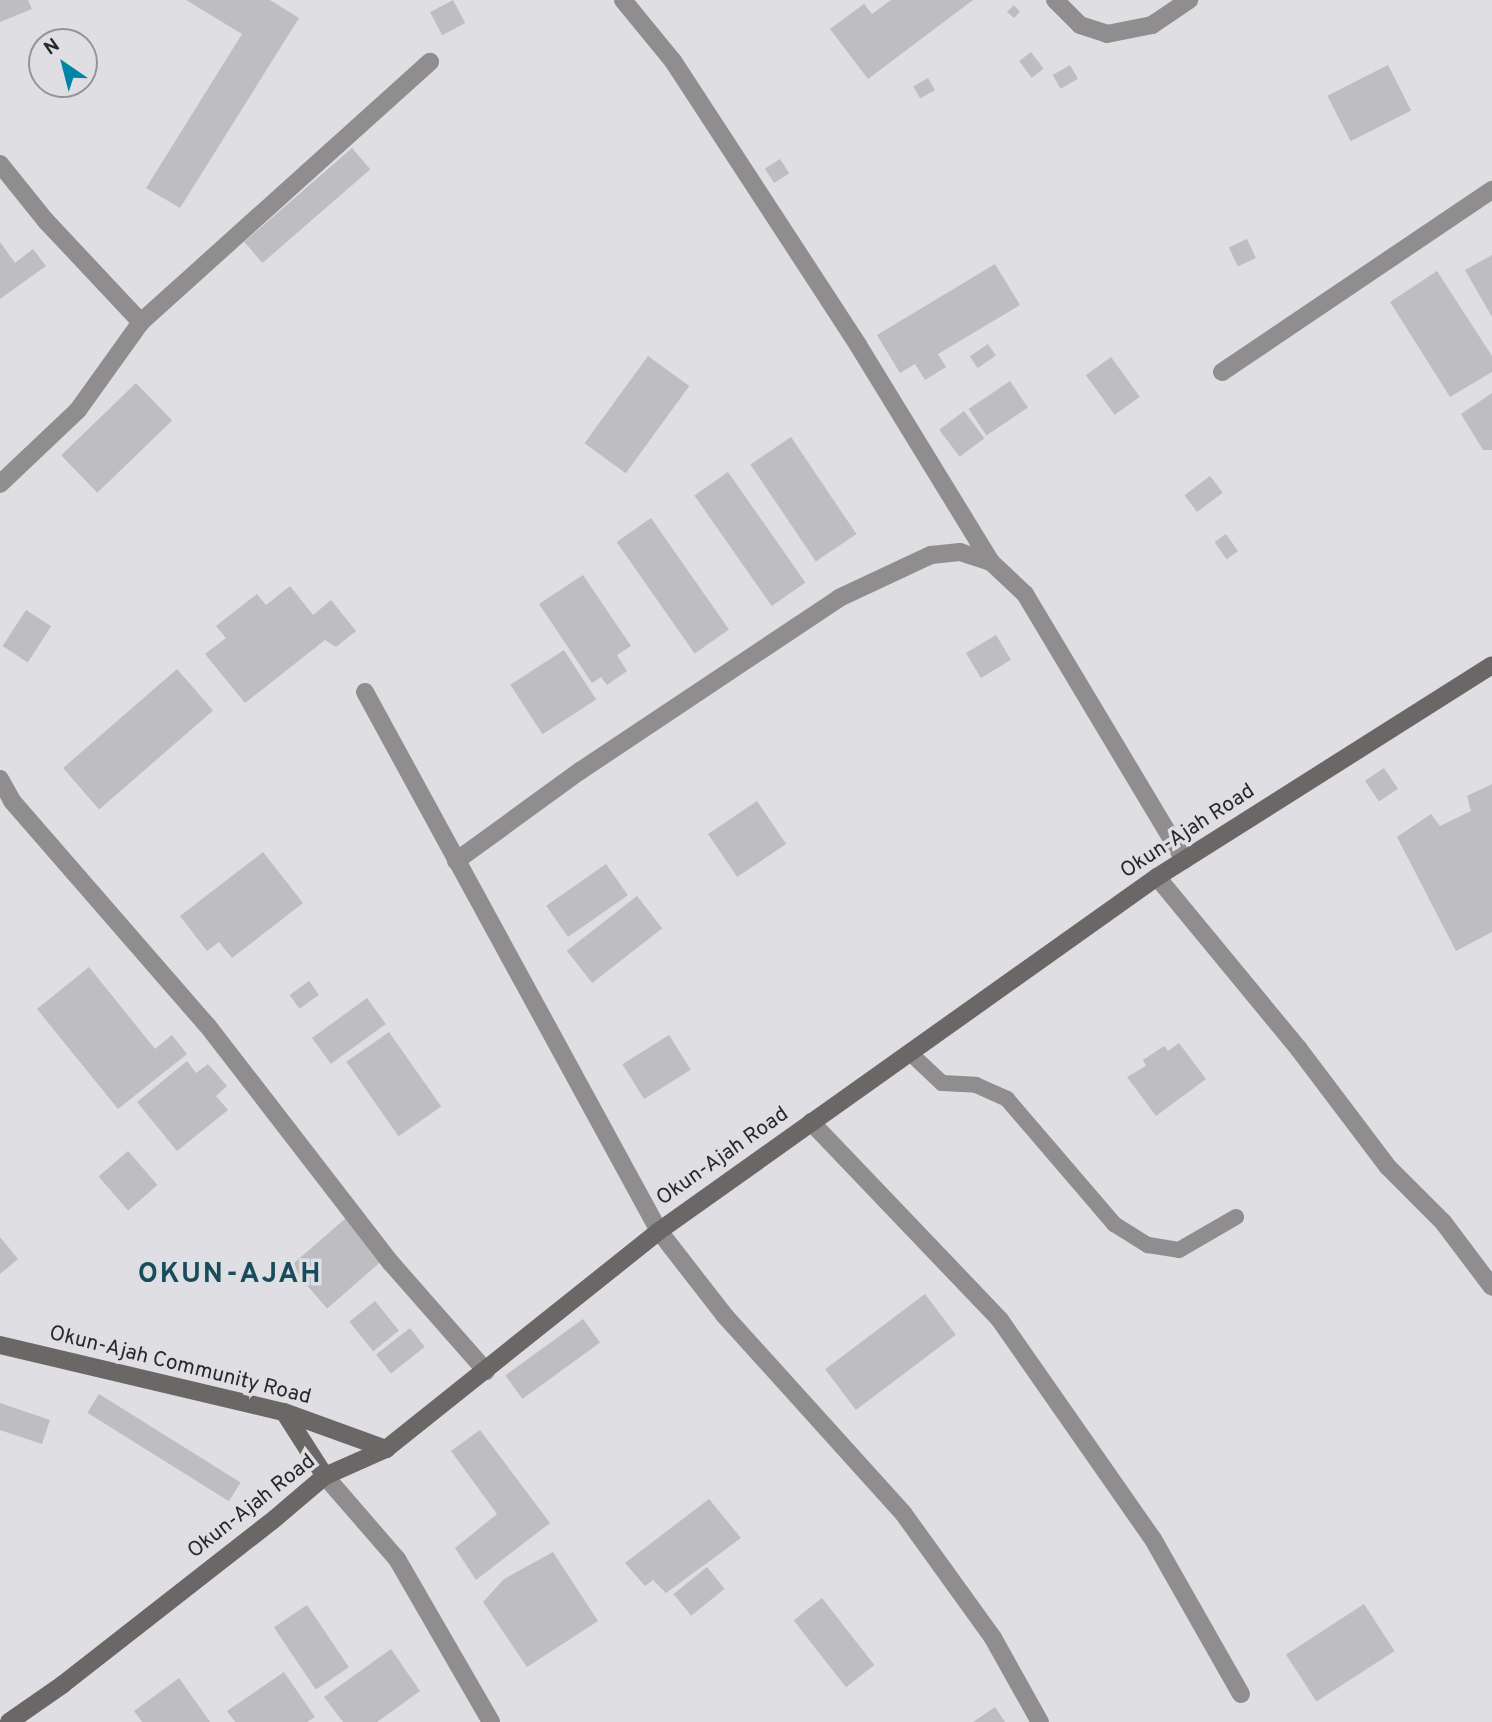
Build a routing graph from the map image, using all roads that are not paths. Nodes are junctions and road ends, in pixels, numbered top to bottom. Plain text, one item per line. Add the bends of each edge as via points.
1 (623, 0) edge
2 (1055, 0) edge
3 (1189, 0) edge
4 (430, 62) dead end
5 (0, 164) edge
6 (1492, 190) edge
7 (141, 322) junction
8 (1222, 372) dead end
9 (0, 484) edge
10 (992, 562) junction
11 (1492, 665) edge
12 (365, 692) dead end
13 (0, 779) edge
14 (456, 860) junction
15 (1184, 860) junction
16 (1157, 877) junction
17 (910, 1053) junction
18 (811, 1122) junction
19 (1236, 1217) dead end
20 (659, 1231) junction
21 (1492, 1287) edge
22 (0, 1345) edge
23 (486, 1371) junction
24 (284, 1412) junction
25 (386, 1449) junction
26 (325, 1476) junction
27 (1241, 1695) dead end
28 (9, 1722) edge
29 (491, 1722) edge
30 (1040, 1722) edge

1 - 10 street via 673,61 858,345
2 - 3 street via 1080,25 1107,34 1152,25
4 - 7 street
5 - 7 street via 46,221
6 - 8 street
7 - 9 street via 78,410
10 - 14 street via 960,552 931,555 839,598
10 - 15 street via 1025,594
11 - 15 main road, Okun-Ajah Road
12 - 14 street
13 - 23 street via 12,801 207,1025 391,1263
14 - 20 street
15 - 16 main road, Okun-Ajah Road
16 - 17 main road, Okun-Ajah Road
16 - 21 street via 1388,1167 1443,1222
17 - 18 main road, Okun-Ajah Road
17 - 19 lane via 942,1083 976,1085 1007,1098 1114,1224 1148,1245 1179,1250
18 - 20 main road, Okun-Ajah Road
18 - 27 street via 1000,1320 1154,1541
20 - 23 main road, Okun-Ajah Road
20 - 30 street via 725,1316 903,1513 993,1639
22 - 24 main road, Okun-Ajah Community Road
23 - 25 main road, Okun-Ajah Road
24 - 25 main road, Okun-Ajah Community Road
24 - 26 main road
25 - 26 main road, Okun-Ajah Road
26 - 28 main road, Okun-Ajah Road
26 - 29 street via 397,1559

